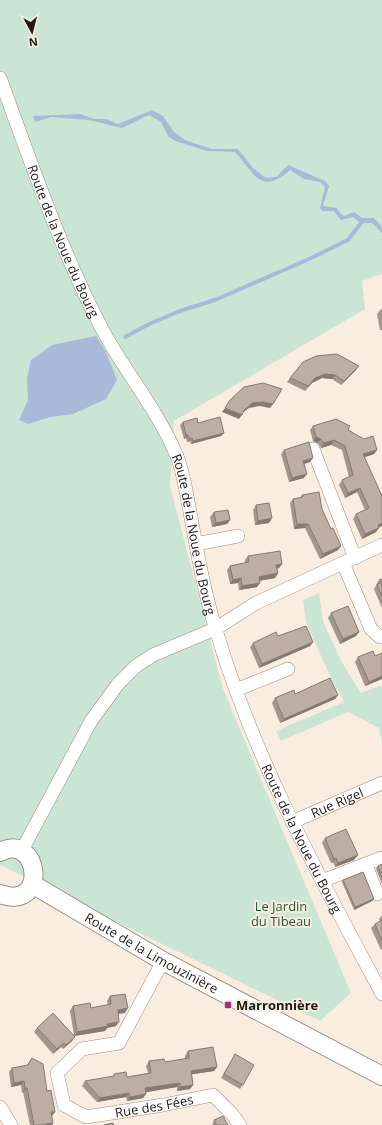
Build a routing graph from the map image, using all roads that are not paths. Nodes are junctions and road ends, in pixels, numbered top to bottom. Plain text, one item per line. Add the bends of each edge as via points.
1 (0, 78) edge
2 (313, 449) dead end
3 (238, 536) dead end
4 (196, 544) junction
5 (382, 545) edge
6 (356, 558) junction
7 (343, 563) junction
8 (215, 629) junction
9 (380, 637) dead end
10 (288, 669) dead end
11 (236, 690) junction
12 (382, 783) edge
13 (292, 822) junction
14 (0, 852) edge
15 (21, 852) junction
16 (381, 858) dead end
17 (366, 865) junction
18 (322, 881) junction
19 (32, 884) junction
20 (0, 894) edge
21 (378, 894) dead end
22 (163, 961) junction
23 (382, 994) edge
24 (381, 1073) edge
25 (0, 1107) edge
26 (10, 1125) edge
27 (240, 1125) edge

1 - 4 street, Route de la Noue du Bourg via 28,156 80,284 103,331 164,428 177,456
2 - 6 street
3 - 4 street
4 - 8 street, Route de la Noue du Bourg
5 - 6 street
6 - 7 street
7 - 8 street via 256,603
7 - 9 street via 371,629
8 - 11 street, Route de la Noue du Bourg
8 - 15 street via 153,655 136,666 118,684 91,722
10 - 11 street
11 - 13 street, Route de la Noue du Bourg via 274,786
12 - 13 street, Rue Rigel
13 - 18 street, Route de la Noue du Bourg
14 - 15 street
15 - 19 street via 29,857 34,866
16 - 17 street
17 - 18 street
17 - 21 street
18 - 23 street, Route de la Noue du Bourg
19 - 20 street via 22,894 7,897
19 - 22 street, Route de la Limouzinière
22 - 24 street, Route de la Limouzinière
22 - 27 street, Rue des Fées via 120,1042 82,1049 57,1073 64,1105 86,1117 213,1095
25 - 26 street

